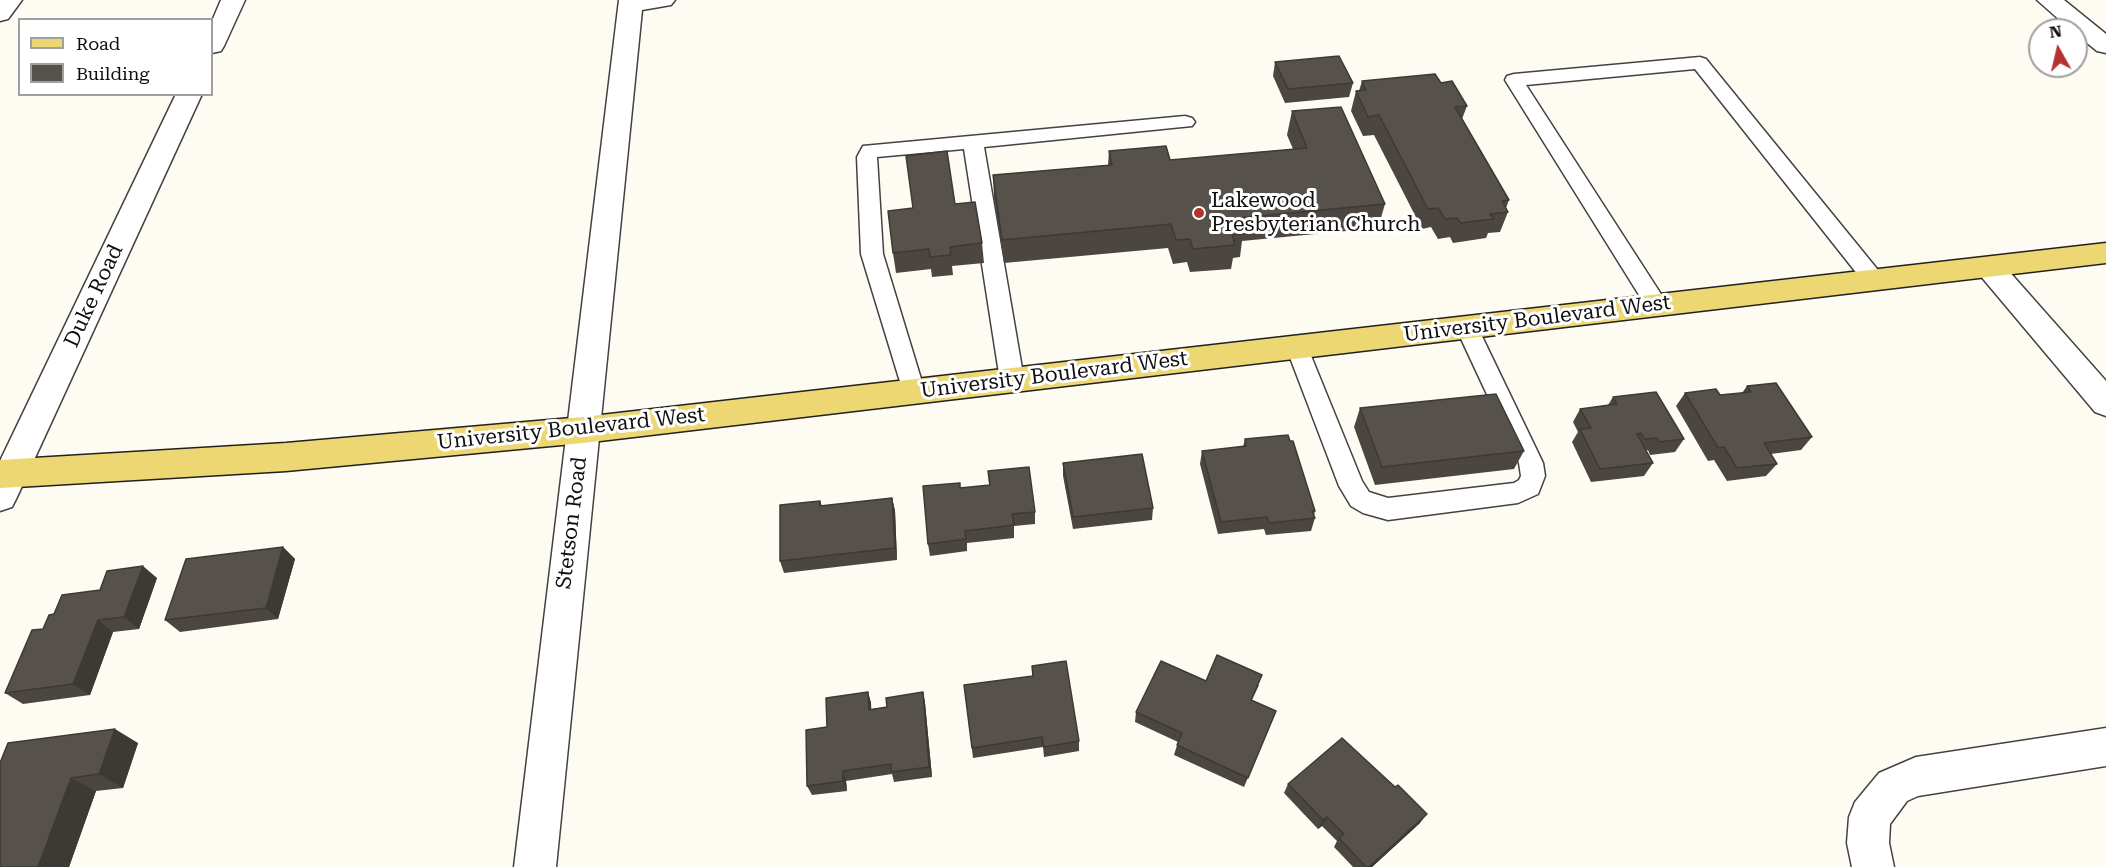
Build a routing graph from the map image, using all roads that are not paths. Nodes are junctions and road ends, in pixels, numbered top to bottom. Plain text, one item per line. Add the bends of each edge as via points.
1 (10, 0) edge
2 (233, 0) edge
3 (663, 0) edge
4 (2049, 0) edge
5 (631, 2) edge
6 (0, 14) edge
7 (213, 44) edge
8 (2106, 46) edge
9 (188, 96) edge
10 (1185, 122) dead end
11 (973, 142) junction
12 (2106, 253) edge
13 (1989, 267) junction
14 (1874, 280) junction
15 (1657, 305) junction
16 (1467, 328) junction
17 (1297, 347) junction
18 (1012, 380) junction
19 (913, 392) junction
20 (2106, 403) edge
21 (583, 430) junction
22 (4, 482) edge
23 (2106, 747) edge
24 (535, 867) edge
25 (1873, 867) edge

1 - 6 street
2 - 7 street
3 - 5 street
4 - 8 street
5 - 21 street, Stetson Road
9 - 22 street, Duke Road
10 - 11 lane
11 - 18 lane
11 - 19 lane via 870,151 867,157 872,254
12 - 13 main road, University Boulevard West
13 - 14 main road, University Boulevard West
13 - 20 street
14 - 15 main road, University Boulevard West
14 - 15 lane via 1700,63 1514,80
15 - 16 main road, University Boulevard West
16 - 17 main road, University Boulevard West
16 - 17 lane via 1531,463 1533,476 1529,487 1518,493 1388,508 1360,499 1351,486
17 - 18 main road, University Boulevard West
18 - 19 main road, University Boulevard West
19 - 21 main road, University Boulevard West
21 - 22 main road, University Boulevard West
21 - 24 street, Stetson Road
23 - 25 street via 1916,777 1893,787 1870,818 1868,843

